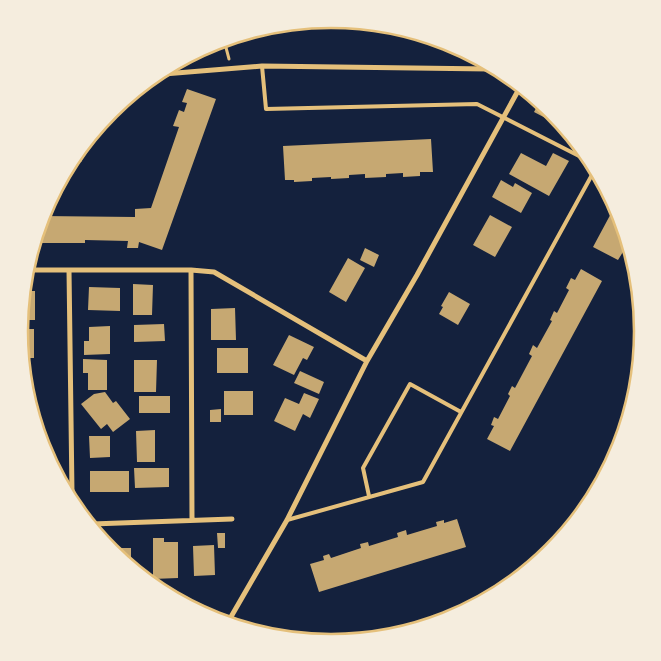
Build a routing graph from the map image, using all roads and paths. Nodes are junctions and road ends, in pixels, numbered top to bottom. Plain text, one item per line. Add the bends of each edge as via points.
1 (226, 47) edge
2 (262, 66) junction
3 (231, 68) junction
4 (483, 69) edge
5 (171, 73) edge
6 (517, 92) edge
7 (504, 116) junction
8 (577, 155) edge
9 (591, 176) edge
10 (33, 270) edge
11 (70, 270) junction
12 (191, 270) junction
13 (367, 360) junction
14 (462, 412) junction
15 (72, 488) edge
16 (369, 496) junction
17 (232, 519) dead end
18 (192, 520) junction
19 (287, 520) junction
20 (98, 524) edge
21 (231, 616) edge

1 - 3 path
2 - 3 street
2 - 4 street
2 - 7 lane via 266,109 478,104
3 - 5 street
6 - 7 street
7 - 8 lane
7 - 13 street
9 - 14 lane
10 - 11 street
11 - 12 street
11 - 15 street
12 - 13 street via 214,272
12 - 18 street
13 - 19 street
14 - 16 lane via 423,482
14 - 16 lane via 410,384 363,468
16 - 19 lane
17 - 18 street
18 - 20 street
19 - 21 street

